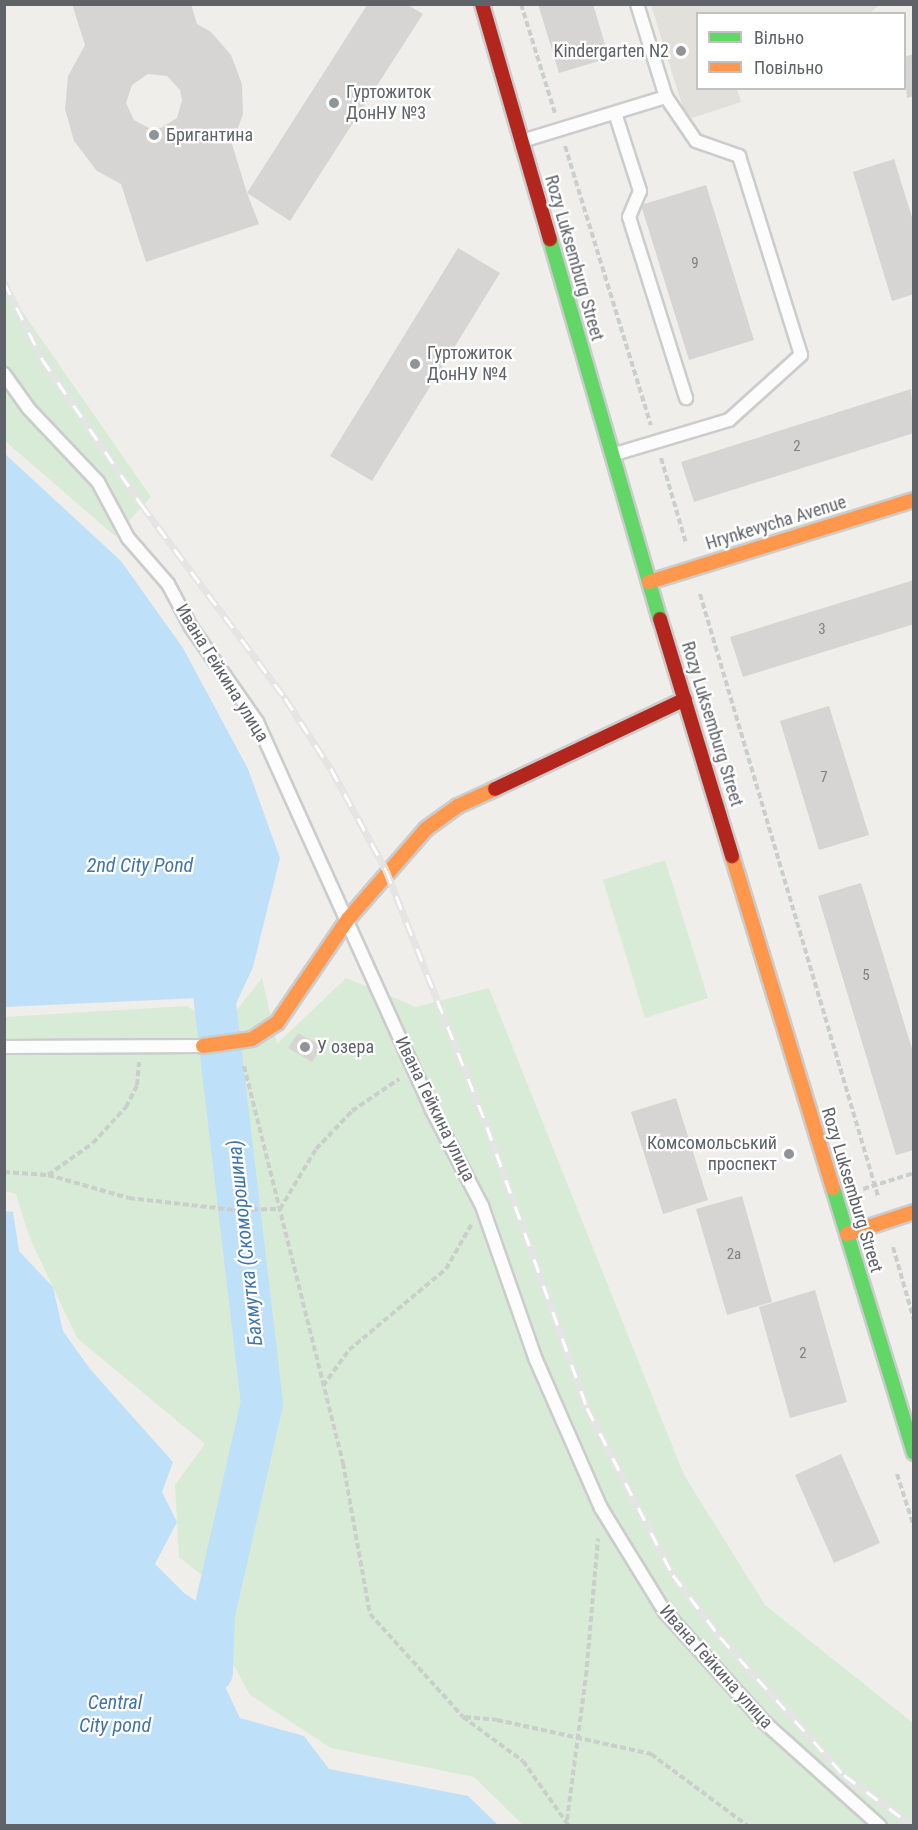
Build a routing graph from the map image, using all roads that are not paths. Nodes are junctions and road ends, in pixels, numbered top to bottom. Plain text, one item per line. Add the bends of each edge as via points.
1 (482, 4) edge
2 (637, 4) edge
3 (666, 98) junction
4 (615, 113) junction
5 (521, 142) junction
6 (4, 374) edge
7 (686, 398) dead end
8 (613, 455) junction
9 (914, 500) edge
10 (649, 582) junction
11 (685, 699) junction
12 (348, 919) junction
13 (202, 1046) joint
14 (4, 1047) edge
15 (914, 1212) edge
16 (847, 1234) junction
17 (914, 1453) edge
18 (880, 1826) edge

1 - 5 street, Rozy Luksemburg Street
2 - 3 lane
3 - 4 lane
3 - 8 lane via 696,141 739,156 801,355 729,420
4 - 5 lane
4 - 7 lane via 640,191 629,217
5 - 8 street, Rozy Luksemburg Street
6 - 12 lane, Ивана Гейкина улица via 29,409 98,482 128,538 168,584 191,627 257,722
8 - 10 street, Rozy Luksemburg Street
9 - 10 street, Hrynkevycha Avenue
10 - 11 street, Rozy Luksemburg Street
11 - 12 street via 458,806 400,855
11 - 16 street, Rozy Luksemburg Street
12 - 13 street via 277,1023 263,1034 238,1042
12 - 18 lane, Ивана Гейкина улица via 414,1068 482,1206 536,1360 601,1508 665,1612 763,1722
13 - 14 lane
15 - 16 street
16 - 17 street, Rozy Luksemburg Street

